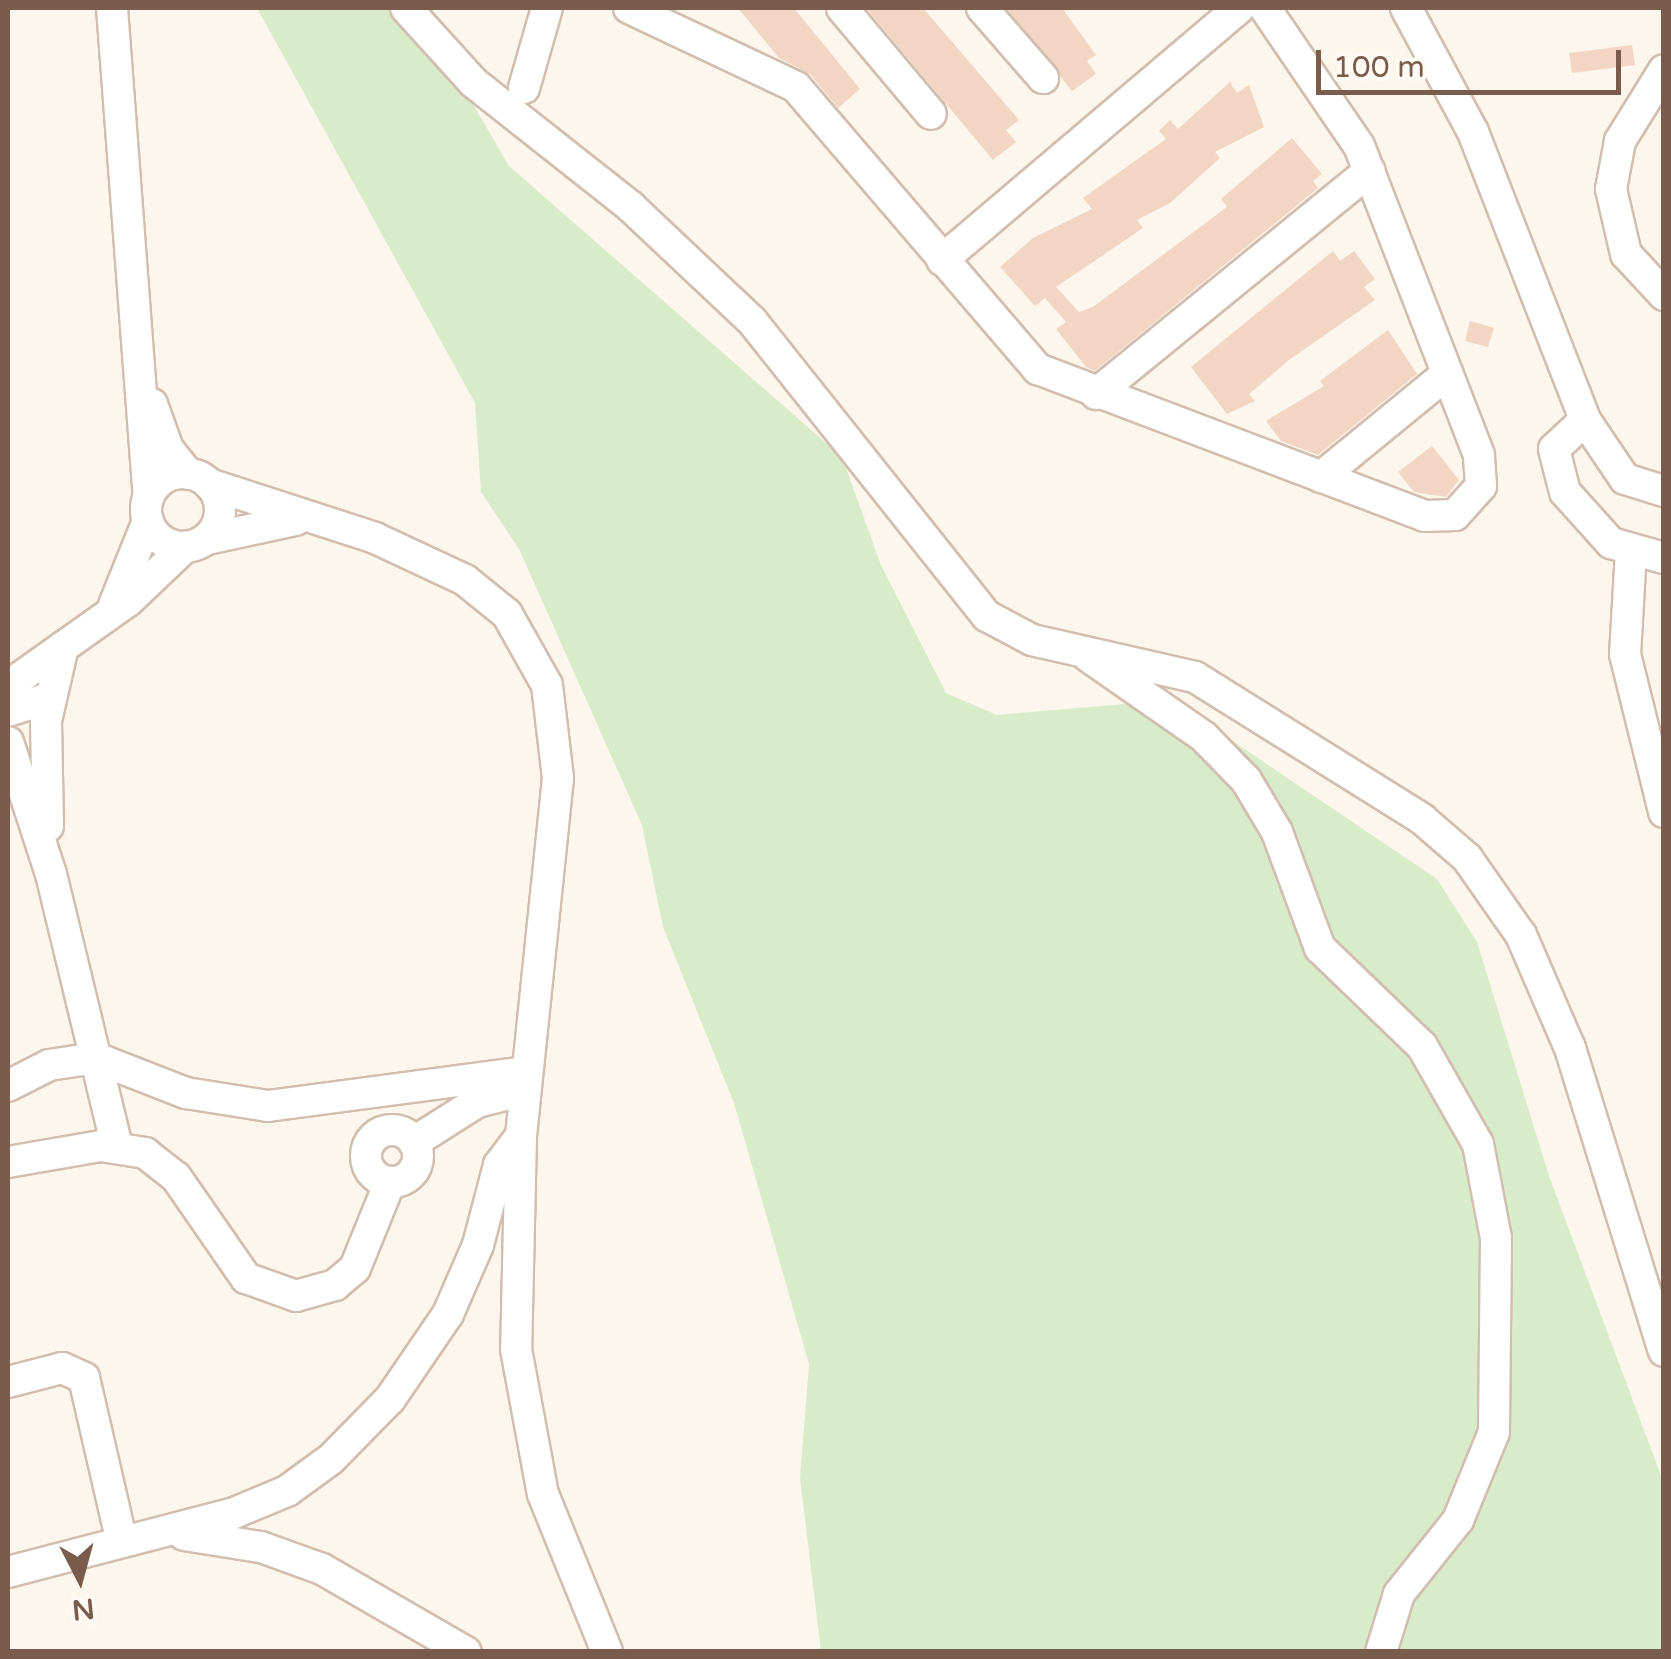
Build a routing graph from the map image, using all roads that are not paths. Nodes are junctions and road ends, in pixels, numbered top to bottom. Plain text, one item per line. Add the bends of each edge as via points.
1 (112, 8) edge
2 (406, 8) edge
3 (842, 8) edge
4 (982, 8) edge
5 (1239, 8) edge
6 (1265, 8) edge
7 (1406, 8) edge
8 (644, 10) edge
9 (536, 12) edge
10 (1664, 70) edge
11 (1044, 78) dead end
12 (524, 88) dead end
13 (931, 114) dead end
14 (1369, 171) junction
15 (942, 260) junction
16 (1664, 295) edge
17 (1447, 374) junction
18 (144, 377) junction
19 (1096, 394) junction
20 (1585, 420) junction
21 (1322, 476) junction
22 (199, 479) junction
23 (1664, 491) edge
24 (148, 509) junction
25 (319, 522) junction
26 (196, 543) junction
27 (1631, 551) junction
28 (1664, 558) edge
29 (108, 616) junction
30 (63, 647) junction
31 (1087, 655) junction
32 (8, 686) edge
33 (49, 698) junction
34 (8, 711) edge
35 (8, 742) edge
36 (1664, 812) edge
37 (51, 874) junction
38 (96, 1058) junction
39 (526, 1081) junction
40 (8, 1086) edge
41 (521, 1136) junction
42 (414, 1142) junction
43 (117, 1146) junction
44 (8, 1162) edge
45 (390, 1182) junction
46 (1658, 1316) edge
47 (1664, 1352) edge
48 (8, 1382) edge
49 (166, 1534) junction
50 (122, 1542) junction
51 (8, 1572) edge
52 (466, 1652) edge
53 (608, 1652) edge
54 (1382, 1652) edge

1 - 18 lane
2 - 31 lane via 473,82 645,219 752,321 972,602 1016,634
3 - 13 lane
4 - 11 lane
5 - 15 lane
6 - 14 lane via 1329,92
7 - 20 lane via 1473,132
8 - 15 lane via 796,87
9 - 12 lane
10 - 16 lane via 1620,141 1611,188 1626,254
14 - 17 lane
14 - 19 lane
15 - 19 lane via 1028,361
17 - 21 lane
17 - 21 lane via 1482,465 1481,486 1464,510 1425,516
18 - 22 lane via 162,437
18 - 24 lane
19 - 21 lane
20 - 23 lane via 1625,479
20 - 27 lane via 1558,440 1555,467 1583,520
22 - 24 lane via 164,478
22 - 25 lane
22 - 26 lane via 220,518
24 - 26 lane via 161,540
24 - 29 lane
25 - 26 lane via 273,522
25 - 39 lane via 402,548 494,600 547,685 558,778
26 - 29 lane
27 - 28 lane
27 - 36 lane via 1625,654
29 - 30 lane
30 - 32 lane
30 - 33 lane
31 - 46 lane via 1153,662 1215,687 1422,820 1486,880 1521,935 1570,1048
31 - 54 lane via 1204,737 1246,780 1277,832 1320,948 1422,1046 1478,1144 1496,1238 1494,1432 1465,1508 1399,1594
33 - 34 lane
33 - 37 lane
35 - 37 lane
37 - 38 lane
38 - 39 lane via 213,1100 268,1106
38 - 40 lane via 49,1065
38 - 43 lane
39 - 41 lane
39 - 42 lane
41 - 49 lane via 498,1164 478,1245 448,1314 372,1420 287,1490
41 - 53 lane via 513,1270 522,1398 558,1538
42 - 45 lane via 416,1166
42 - 45 lane via 391,1130 369,1143 369,1168
43 - 44 lane
43 - 45 lane via 167,1168 237,1268 283,1295 310,1295 346,1278 363,1256
46 - 47 lane
48 - 50 lane via 62,1368 84,1378
49 - 50 lane
49 - 52 lane via 292,1557
50 - 51 lane

